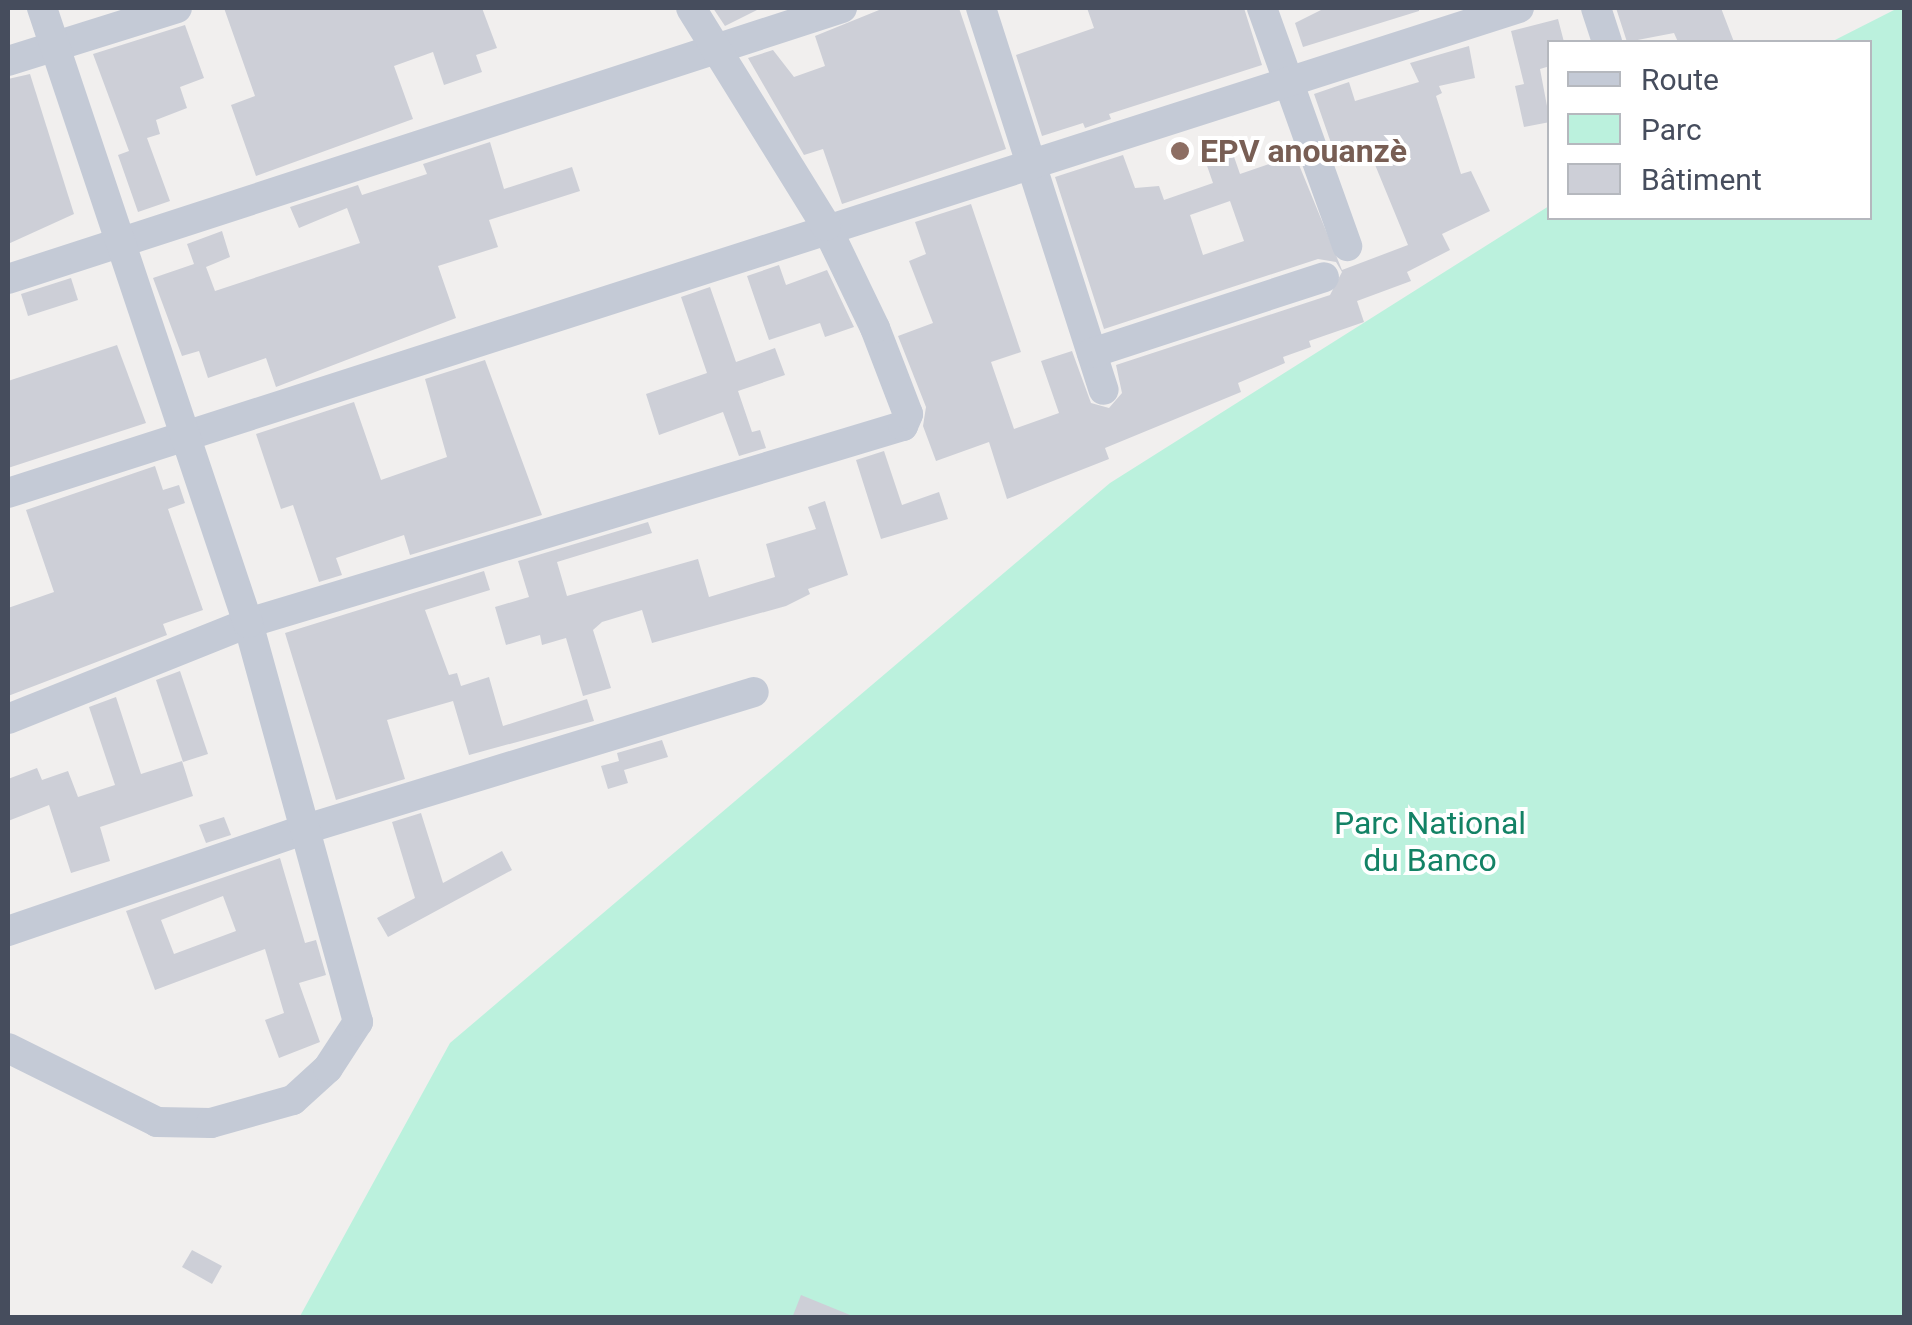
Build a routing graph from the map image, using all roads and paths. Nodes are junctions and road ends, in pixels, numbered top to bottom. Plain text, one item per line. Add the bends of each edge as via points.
1 (42, 8) edge
2 (178, 8) edge
3 (690, 8) edge
4 (842, 8) edge
5 (981, 8) edge
6 (1262, 8) edge
7 (1519, 8) edge
8 (1596, 8) edge
9 (1606, 40) edge
10 (716, 45) junction
11 (55, 47) junction
12 (8, 62) edge
13 (1286, 80) junction
14 (1030, 166) junction
15 (826, 226) junction
16 (116, 244) junction
17 (1347, 246) dead end
18 (1324, 277) dead end
19 (8, 279) edge
20 (1092, 353) junction
21 (1104, 390) dead end
22 (188, 433) junction
23 (8, 494) edge
24 (248, 623) junction
25 (754, 692) dead end
26 (8, 719) edge
27 (309, 828) junction
28 (8, 931) edge
29 (8, 1048) edge

1 - 11 street
2 - 11 street
3 - 10 street
4 - 10 street
5 - 14 street
6 - 13 street
7 - 13 street
8 - 9 street
10 - 15 street
10 - 16 street
11 - 12 street
11 - 16 street
13 - 14 street
13 - 17 street
14 - 15 street
14 - 20 street
15 - 22 street
15 - 24 street via 876,328 908,414 903,426
16 - 19 street
16 - 22 street
18 - 20 street
20 - 21 street
22 - 23 street
22 - 24 street
24 - 26 street
24 - 27 street
25 - 27 street
27 - 28 street
27 - 29 street via 358,1022 328,1068 292,1100 211,1123 156,1122

